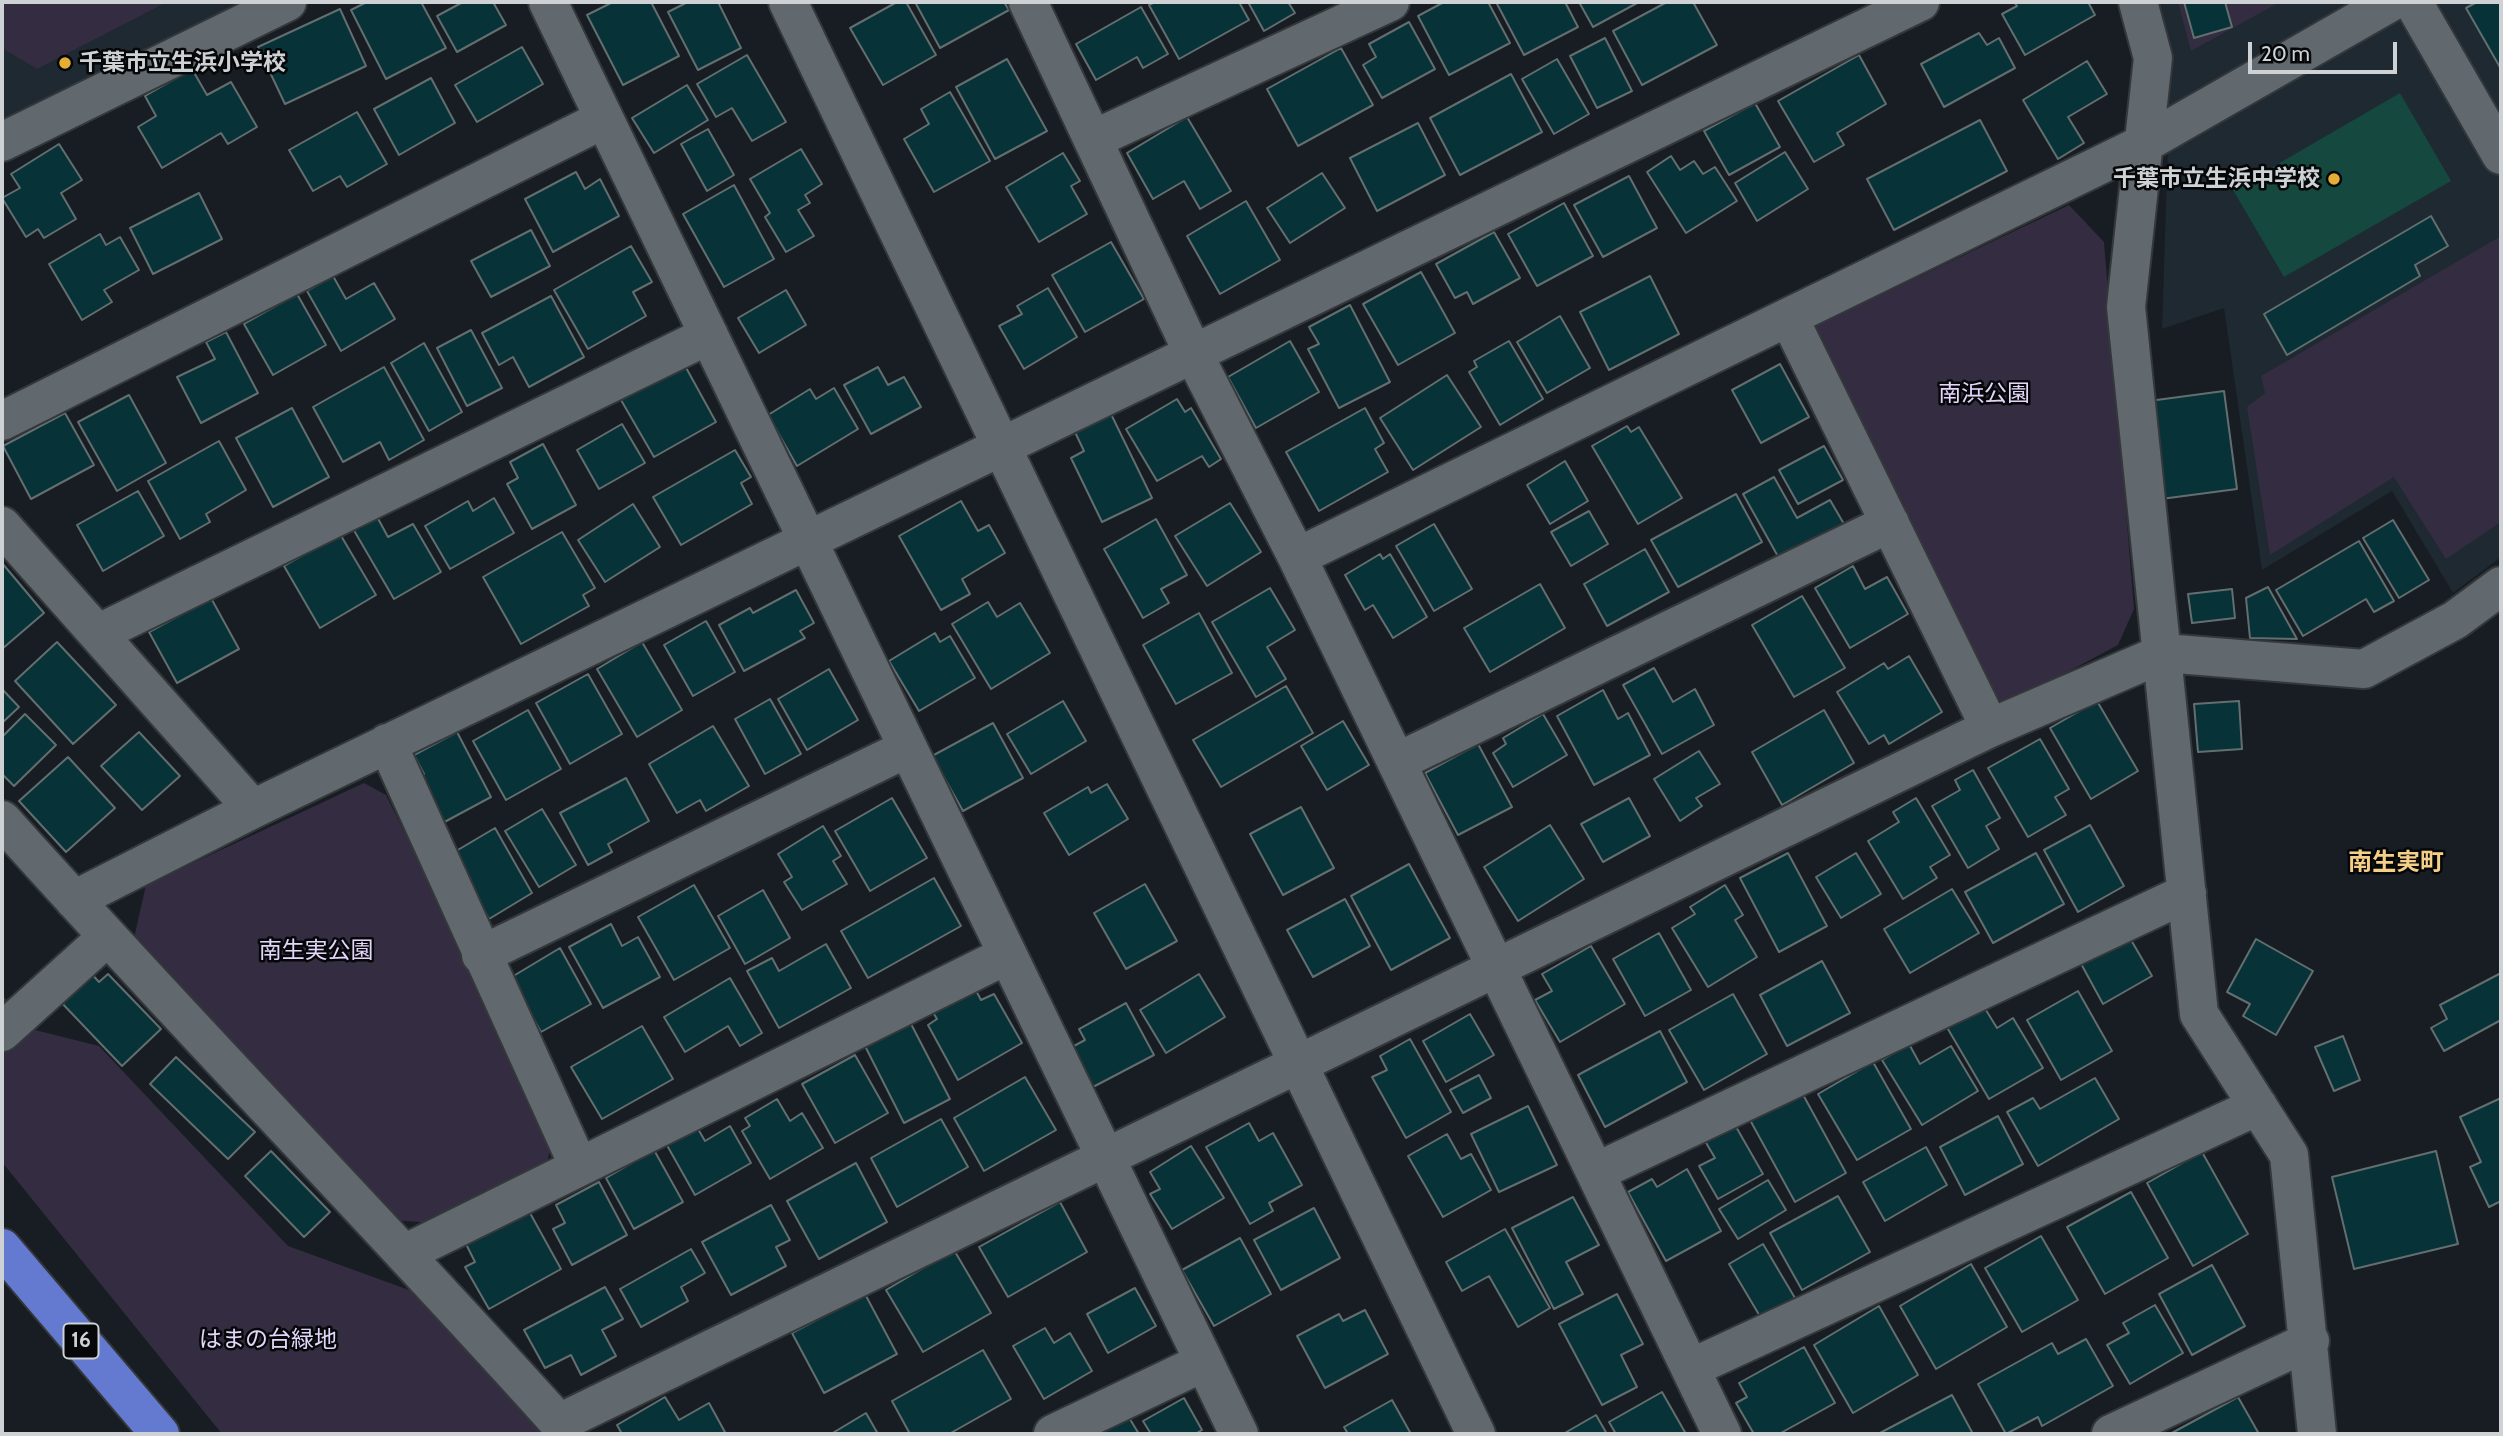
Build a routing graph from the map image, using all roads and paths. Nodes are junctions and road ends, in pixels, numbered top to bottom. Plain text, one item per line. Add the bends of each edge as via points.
1 (287, 2) edge
2 (548, 2) edge
3 (788, 2) edge
4 (1028, 2) edge
5 (1390, 2) edge
6 (2138, 2) edge
7 (2391, 2) edge
8 (2413, 2) edge
9 (1902, 5) edge
10 (604, 119) junction
11 (1094, 139) junction
12 (2, 142) edge
13 (2145, 144) junction
14 (2501, 155) edge
15 (1789, 318) junction
16 (709, 335) junction
17 (1193, 353) junction
18 (2, 421) edge
19 (1002, 446) junction
20 (1890, 523) junction
21 (2, 526) edge
22 (807, 540) junction
23 (1297, 557) junction
24 (2501, 586) edge
25 (99, 633) junction
26 (2164, 653) junction
27 (1990, 728) junction
28 (387, 743) junction
29 (908, 748) junction
30 (1397, 762) junction
31 (253, 808) junction
32 (2, 820) edge
33 (2187, 893) junction
34 (74, 900) junction
35 (106, 938) junction
36 (1007, 954) junction
37 (481, 955) junction
38 (1494, 969) junction
39 (2, 1032) edge
40 (1297, 1065) junction
41 (2258, 1106) junction
42 (1105, 1157) junction
43 (579, 1167) junction
44 (1596, 1172) junction
45 (2, 1248) edge
46 (406, 1253) junction
47 (2310, 1341) junction
48 (1204, 1362) junction
49 (1692, 1368) junction
50 (562, 1429) edge
51 (160, 1434) edge
52 (1053, 1434) edge
53 (1239, 1434) edge
54 (1476, 1434) edge
55 (1722, 1434) edge
56 (2111, 1434) edge
57 (2317, 1434) edge

1 - 12 street
2 - 10 street
3 - 19 street
4 - 11 street
5 - 11 street
6 - 13 street via 2153,58
7 - 13 street
8 - 14 street
9 - 17 street
10 - 16 street
10 - 18 street
11 - 17 street
13 - 15 street
13 - 26 street via 2126,307
15 - 20 street
15 - 23 street
16 - 22 street
16 - 25 street
17 - 19 street
17 - 23 street
19 - 22 street
19 - 40 street
20 - 27 street
20 - 30 street
21 - 25 street
22 - 28 street
22 - 29 street
23 - 30 street
24 - 26 street via 2455,620 2364,669
25 - 31 street
26 - 27 street
26 - 33 street
27 - 38 street
28 - 31 street
28 - 37 street
29 - 36 street
29 - 37 street
30 - 38 street
31 - 34 street
32 - 34 street
33 - 41 street via 2199,1014
33 - 44 street
34 - 35 street
35 - 39 street
35 - 46 street
36 - 42 street
36 - 43 street
37 - 43 street
38 - 40 street
38 - 44 street
40 - 42 street
40 - 54 street
41 - 47 street via 2289,1155
41 - 49 street
42 - 48 street
42 - 50 street
43 - 46 street
44 - 49 street
45 - 51 highway, 16
46 - 50 street
47 - 56 street
47 - 57 street
48 - 52 street
48 - 53 street
49 - 55 street

